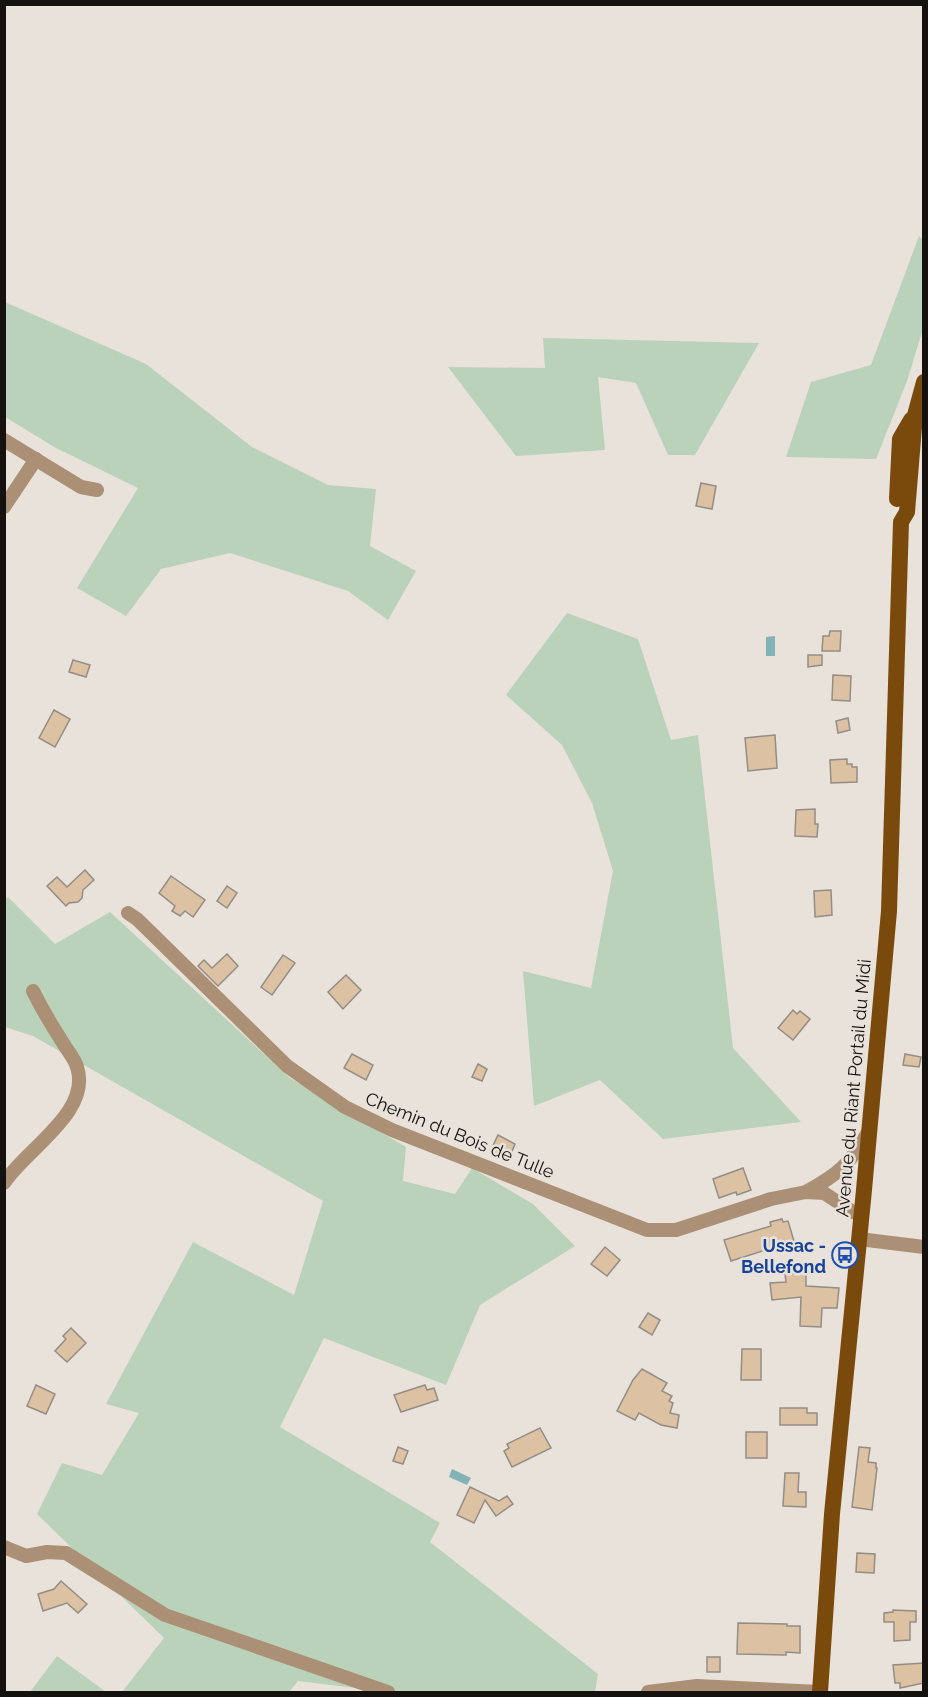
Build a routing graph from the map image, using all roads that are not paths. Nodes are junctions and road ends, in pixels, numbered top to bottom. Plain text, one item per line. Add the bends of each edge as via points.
1 (924, 382) edge
2 (919, 416) edge
3 (4, 440) edge
4 (36, 459) junction
5 (97, 490) dead end
6 (4, 507) edge
7 (128, 913) dead end
8 (33, 991) dead end
9 (870, 1128) junction
10 (4, 1183) edge
11 (806, 1192) junction
12 (862, 1215) junction
13 (859, 1239) junction
14 (924, 1247) edge
15 (4, 1547) edge
16 (388, 1692) edge
17 (648, 1692) edge
18 (820, 1692) edge

1 - 2 main road, Avenue du Riant Portail du Midi
2 - 9 main road, Avenue du Riant Portail du Midi via 907,512 901,522 889,911
3 - 4 street
4 - 5 street via 81,487
4 - 6 street
7 - 11 street, Chemin du Bois de Tulle via 286,1065 345,1107 392,1130 647,1230 676,1230 771,1199
8 - 10 street via 77,1066 80,1087 71,1109
9 - 11 street, Chemin du Bois de Tulle via 849,1163
9 - 12 main road, Avenue du Riant Portail du Midi
11 - 12 street, Chemin du Bois de Tulle via 824,1193
12 - 13 main road, Avenue du Riant Portail du Midi
13 - 14 street
13 - 18 main road, Avenue du Riant Portail du Midi via 832,1514
15 - 16 street via 26,1556 66,1553 165,1615
17 - 18 street via 697,1686

